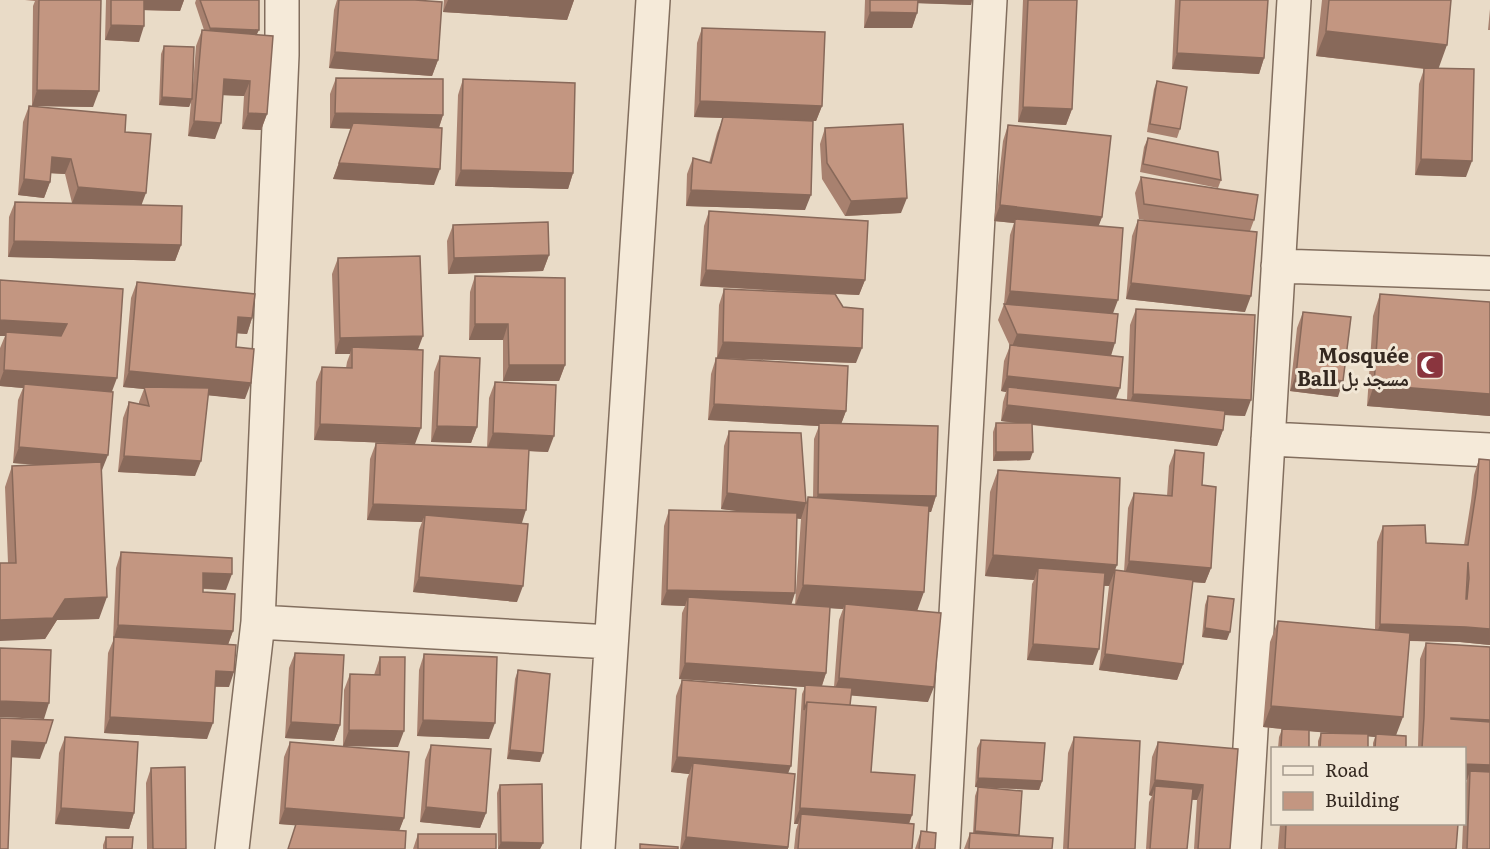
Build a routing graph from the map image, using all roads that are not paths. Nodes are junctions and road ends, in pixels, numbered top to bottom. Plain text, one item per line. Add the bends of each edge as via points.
1 (282, 0) edge
2 (653, 0) edge
3 (990, 0) edge
4 (1294, 0) edge
5 (1278, 266) junction
6 (1490, 273) edge
7 (1268, 440) junction
8 (1490, 450) edge
9 (258, 622) junction
10 (611, 642) junction
11 (232, 849) edge
12 (598, 849) edge
13 (943, 849) edge
14 (1244, 849) edge

1 - 9 street
2 - 10 street
3 - 13 street
4 - 5 street
5 - 6 street
5 - 7 street
7 - 8 street
7 - 14 street
9 - 10 street
9 - 11 street
10 - 12 street

